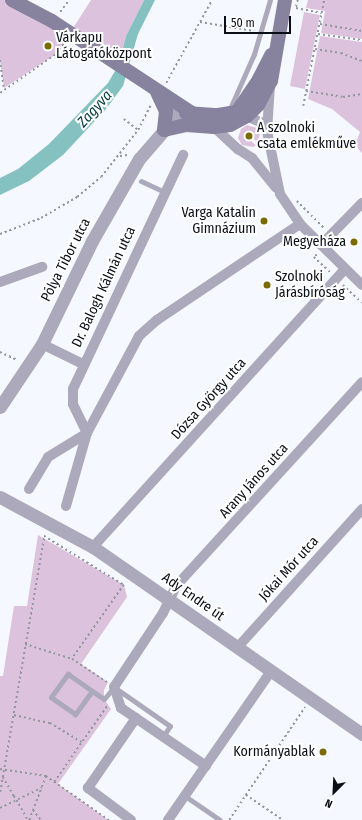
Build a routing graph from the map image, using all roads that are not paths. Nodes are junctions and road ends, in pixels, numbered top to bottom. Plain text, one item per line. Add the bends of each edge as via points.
1 (14, 0) edge
2 (270, 0) edge
3 (291, 4) edge
4 (277, 44) junction
5 (271, 81) junction
6 (157, 92) junction
7 (186, 114) junction
8 (236, 116) junction
9 (214, 127) junction
10 (164, 130) junction
11 (266, 131) junction
12 (234, 145) junction
13 (183, 155) dead end
14 (141, 181) dead end
15 (165, 192) junction
16 (280, 194) junction
17 (362, 203) edge
18 (300, 224) junction
19 (321, 245) junction
20 (42, 267) dead end
21 (345, 269) junction
22 (0, 282) edge
23 (362, 285) edge
24 (42, 344) junction
25 (83, 364) junction
26 (362, 382) edge
27 (0, 407) edge
28 (87, 433) junction
29 (29, 488) dead end
30 (1, 498) edge
31 (66, 506) dead end
32 (362, 508) edge
33 (93, 547) junction
34 (168, 599) junction
35 (237, 648) junction
36 (271, 671) junction
37 (92, 690) junction
38 (114, 691) junction
39 (136, 718) junction
40 (362, 734) edge
41 (163, 736) junction
42 (206, 766) junction
43 (184, 796) junction
44 (131, 820) edge
45 (168, 820) edge
46 (220, 820) edge

1 - 6 main road via 70,33
2 - 8 lane via 245,76 228,108
3 - 4 main road
4 - 5 main road
4 - 8 main road
5 - 8 main road via 258,105
5 - 11 street
6 - 7 main road
6 - 10 main road via 166,111
7 - 8 main road
7 - 9 main road
7 - 10 street, Pólya Tibor utca via 172,117
8 - 9 main road
8 - 11 street via 260,122
8 - 12 street via 232,133
9 - 10 main road via 186,125
9 - 12 street
10 - 24 street, Pólya Tibor utca via 139,160 120,191 92,241
11 - 16 street
12 - 16 street via 260,166
13 - 15 street, Dr. Balogh Kálmán utca
14 - 15 lane
15 - 25 street, Dr. Balogh Kálmán utca
16 - 18 street
17 - 19 street
18 - 19 street
18 - 28 street via 157,320 139,336
19 - 21 street
20 - 22 street
21 - 23 street
21 - 33 street, Dózsa György utca
24 - 25 street
24 - 27 street, Pólya Tibor utca
25 - 28 street, Dr. Balogh Kálmán utca via 73,389 74,404
26 - 34 street, Arany János utca via 181,581
28 - 29 street via 48,457
28 - 31 street
30 - 33 street, Ady Endre út
32 - 35 street, Jókai Mór utca
33 - 34 street, Ady Endre út
34 - 35 street, Ady Endre út
34 - 38 street, Arany János utca
35 - 36 street, Ady Endre út
36 - 40 street, Ady Endre út
36 - 42 street
37 - 37 lane via 75,714 51,698 68,674
37 - 38 lane via 104,699
38 - 39 street via 121,708
38 - 41 lane via 170,726
39 - 41 street
39 - 44 street via 88,788
41 - 42 street
42 - 43 street
43 - 45 street
43 - 46 lane

